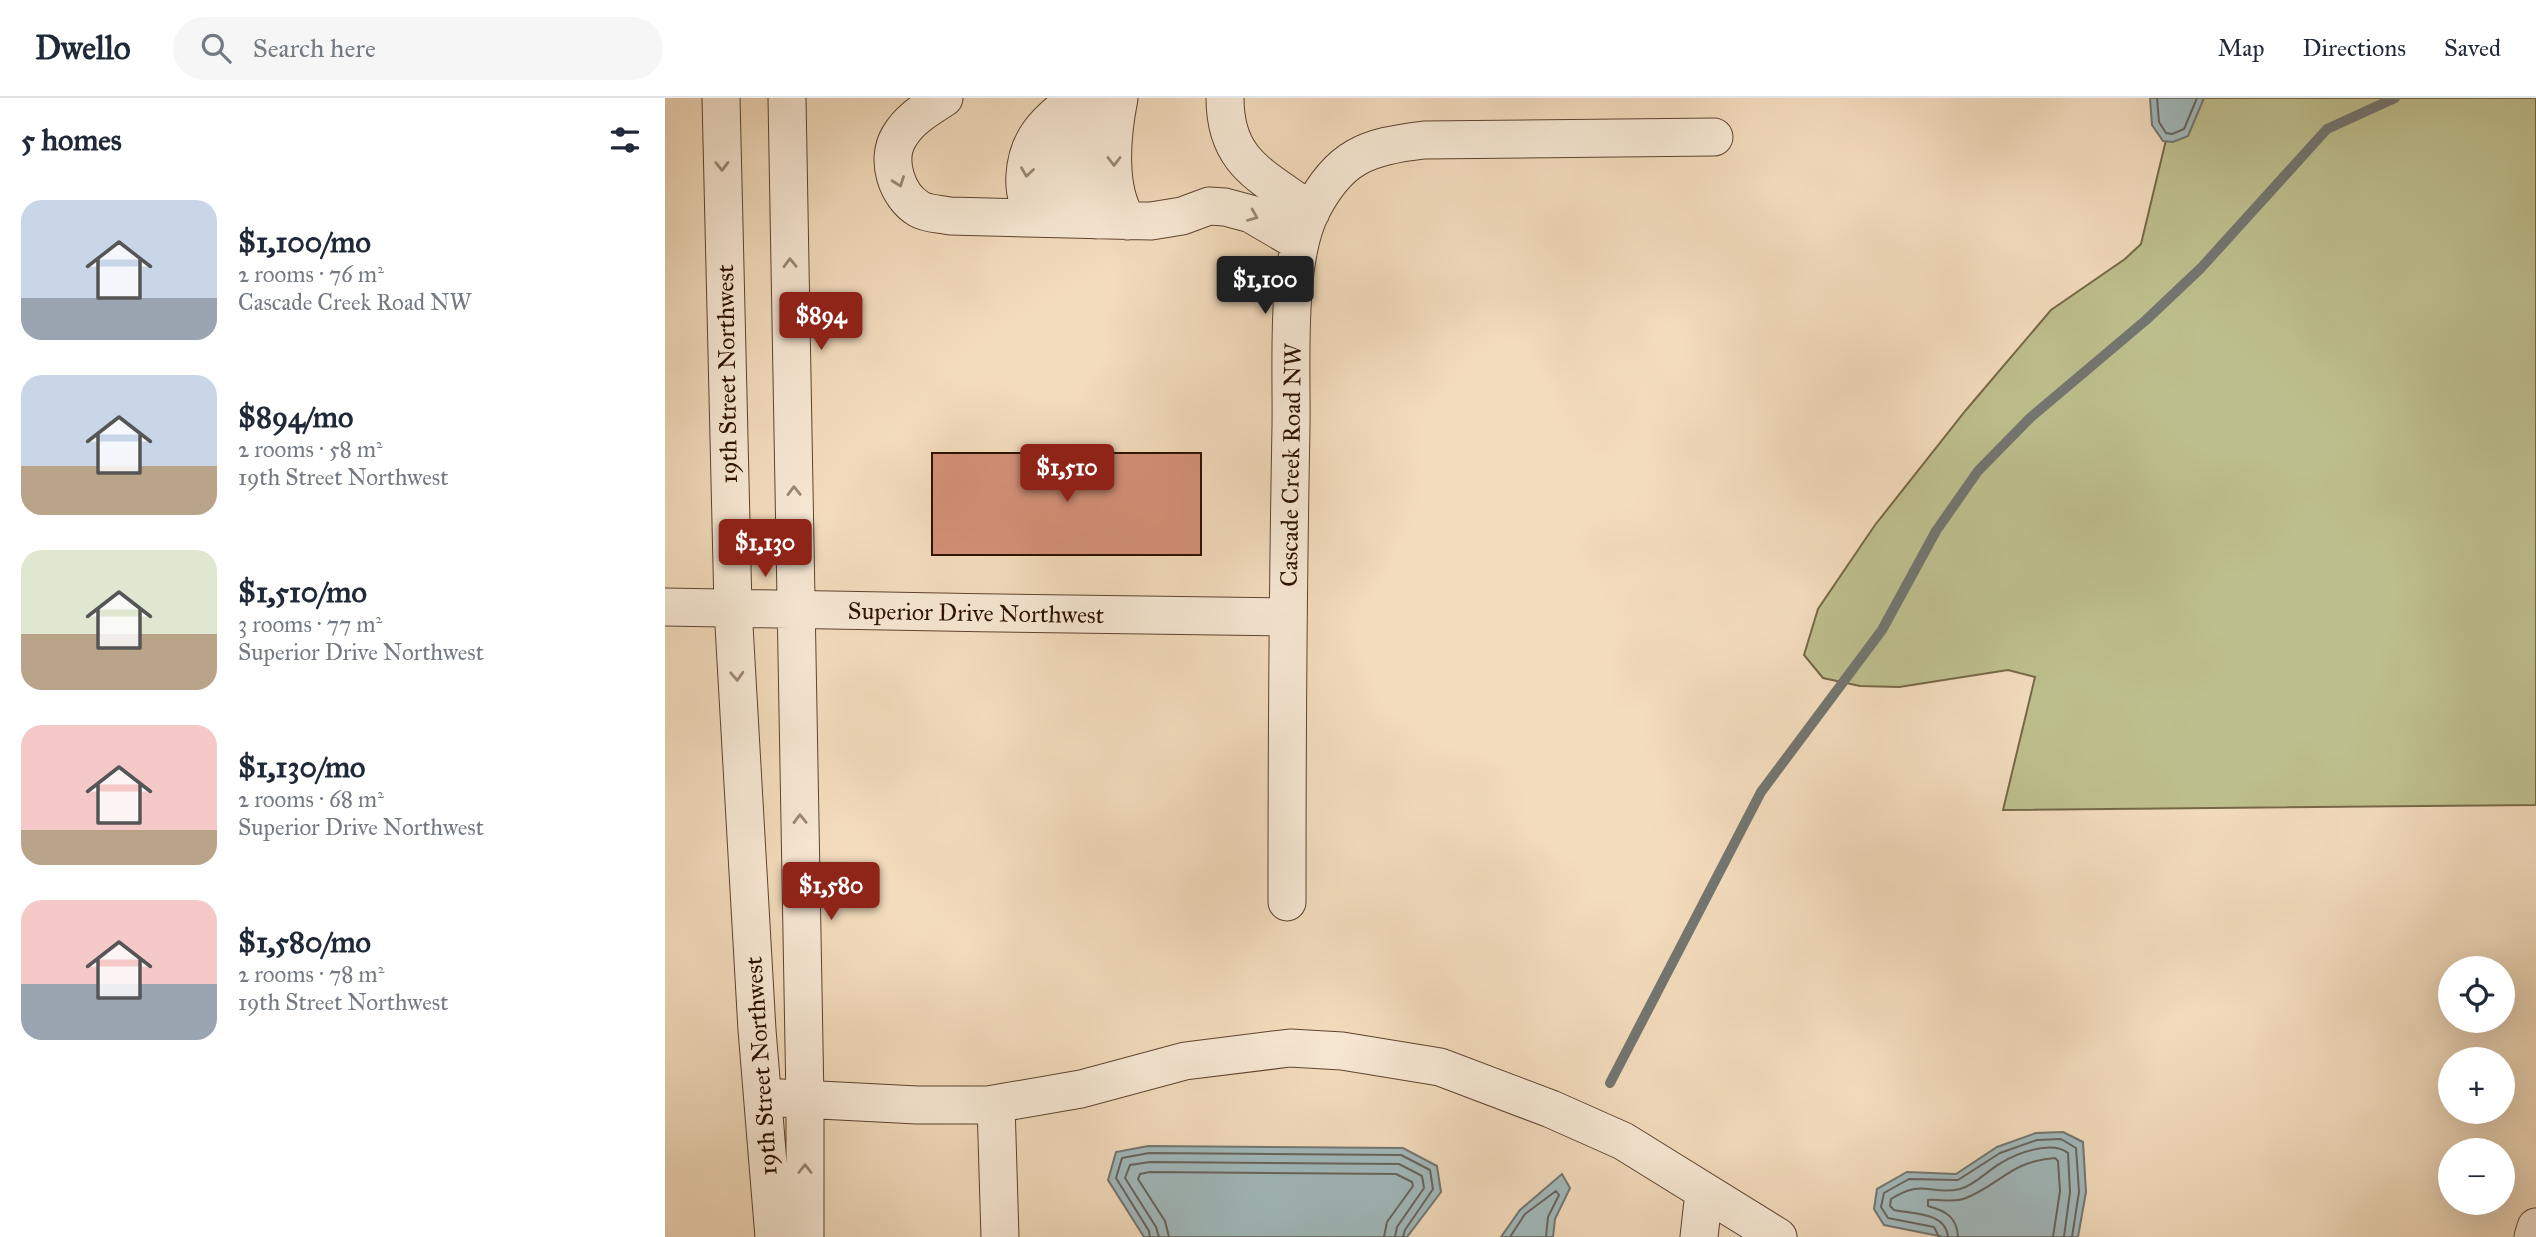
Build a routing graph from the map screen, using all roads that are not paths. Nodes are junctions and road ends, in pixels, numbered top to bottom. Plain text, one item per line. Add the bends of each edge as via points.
1 (721, 98) edge
2 (787, 98) edge
3 (944, 98) edge
4 (1094, 98) edge
5 (1119, 98) edge
6 (1067, 107) edge
7 (1225, 108) edge
8 (1714, 137) dead end
9 (1201, 209) junction
10 (1083, 219) junction
11 (1305, 227) junction
12 (665, 607) edge
13 (733, 608) junction
14 (796, 608) junction
15 (1288, 617) junction
16 (1287, 902) dead end
17 (762, 1096) junction
18 (805, 1101) junction
19 (996, 1104) junction
20 (1704, 1192) junction
21 (2536, 1227) edge
22 (774, 1237) edge
23 (805, 1237) edge
24 (1000, 1237) edge
25 (1699, 1237) edge
26 (1778, 1237) edge
27 (2533, 1237) edge

1 -> 13 street, 19th Street Northwest
14 -> 2 street, 19th Street Northwest
3 -> 10 street via 912,120 897,139 895,174 904,197 921,211 950,216
4 - 10 street via 1085,140 1087,200
5 -> 10 street via 1114,175 1121,211
6 -> 10 street via 1040,131 1031,150 1025,198 1030,210
7 - 9 street via 1232,160 1219,192
7 - 11 street via 1245,164
8 - 11 street, Cascade Creek Road NW via 1424,140 1370,149 1346,163 1331,179
9 - 10 street via 1151,221
9 -> 11 street via 1225,207
11 - 15 street, Cascade Creek Road NW via 1294,311
12 - 13 street, Superior Drive Northwest
13 - 14 street, Superior Drive Northwest
13 -> 17 street, 19th Street Northwest
14 - 15 street, Superior Drive Northwest
18 -> 14 street, 19th Street Northwest
15 - 16 street, Cascade Creek Road NW
17 - 18 street
17 - 22 street, 19th Street Northwest
18 - 19 street
23 -> 18 street, 19th Street Northwest
19 - 20 street via 1081,1089 1185,1061 1290,1048 1342,1051 1440,1067 1551,1109 1623,1141
19 - 24 street
20 - 25 street
20 - 26 street
21 - 27 street

